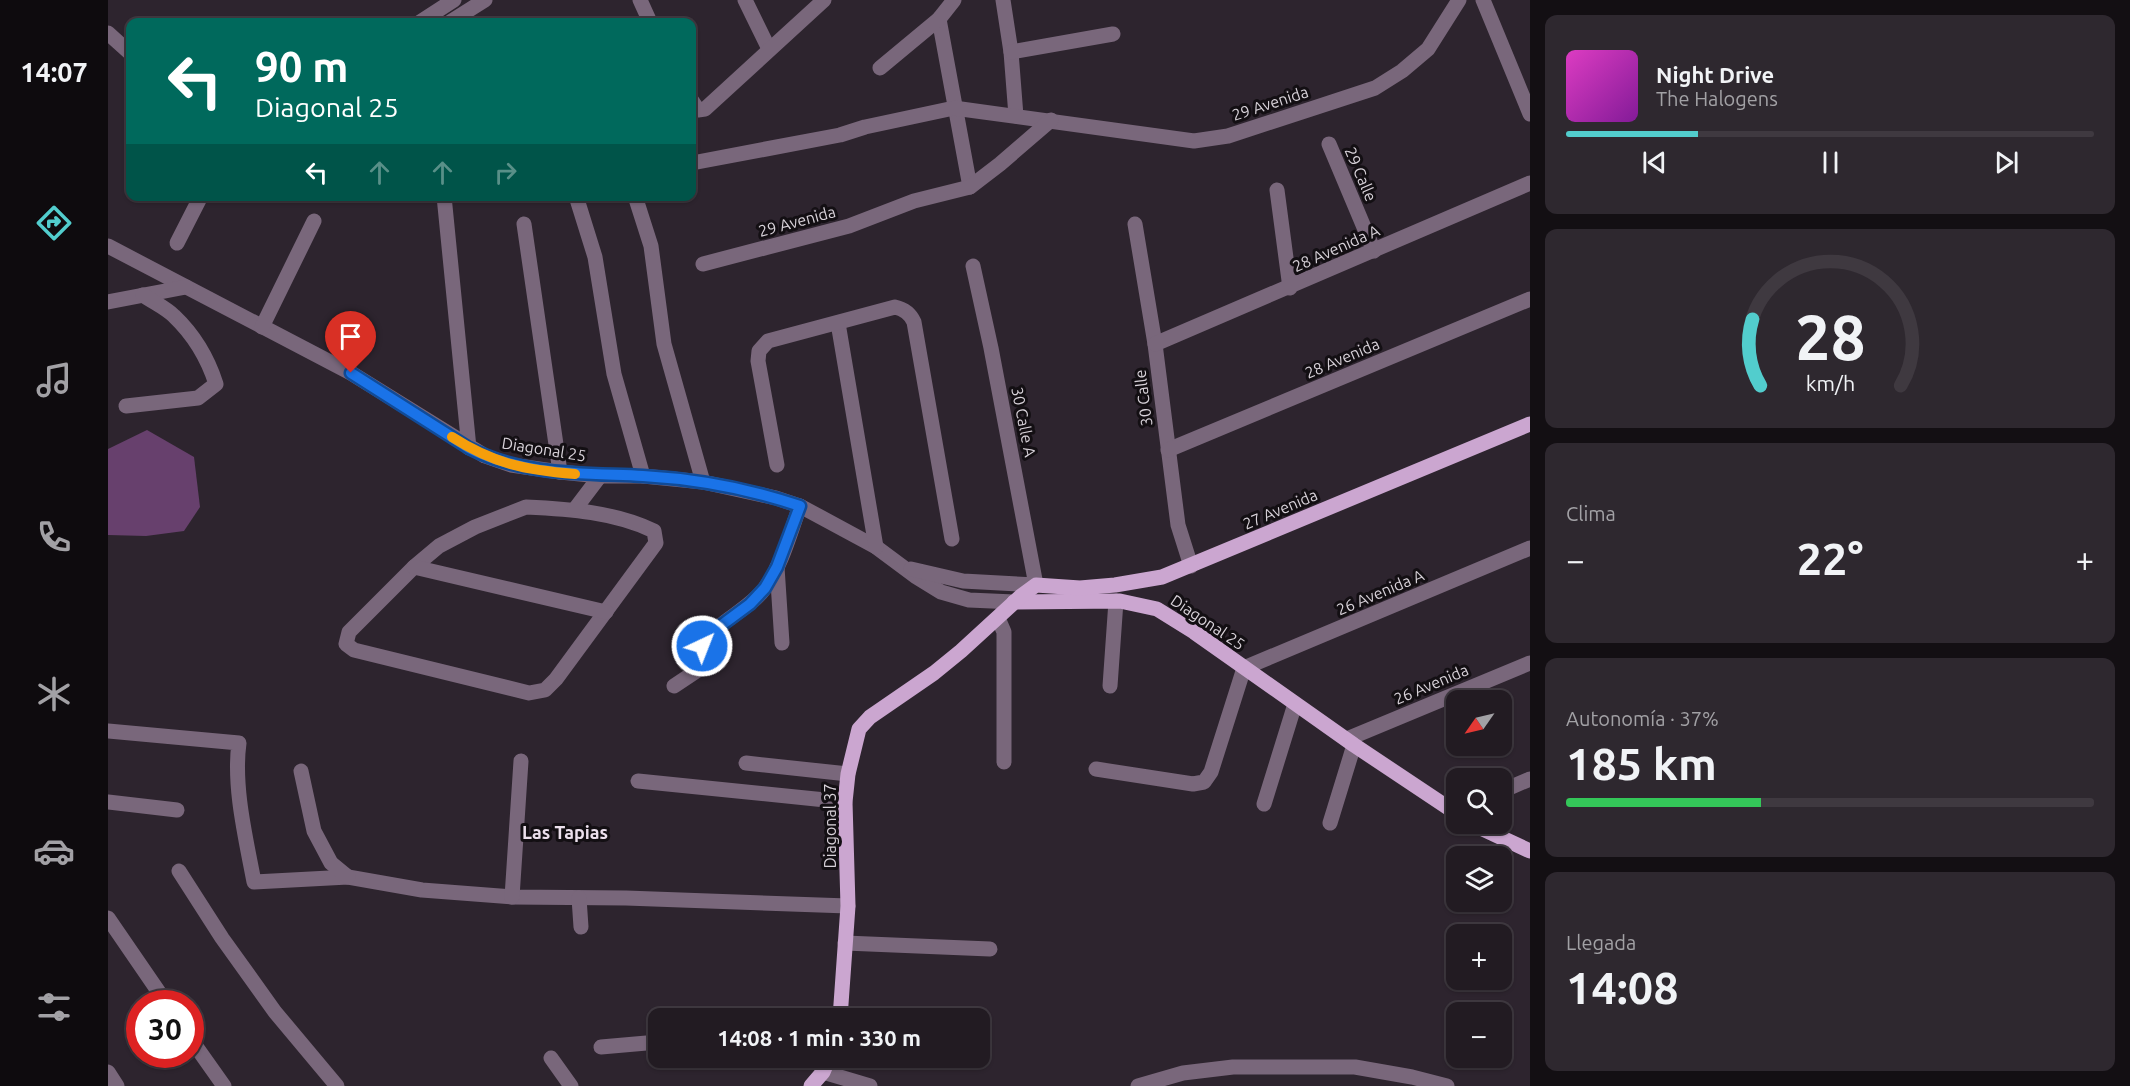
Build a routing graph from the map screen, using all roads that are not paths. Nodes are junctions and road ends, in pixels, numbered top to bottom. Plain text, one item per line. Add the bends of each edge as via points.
1 (454, 0) edge
2 (485, 0) edge
3 (640, 0) edge
4 (745, 0) edge
5 (824, 0) edge
6 (954, 0) edge
7 (1003, 0) edge
8 (1459, 0) edge
9 (1483, 0) edge
10 (426, 18) edge
11 (456, 18) edge
12 (648, 18) edge
13 (939, 19) junction
14 (1113, 34) dead end
15 (108, 35) edge
16 (769, 49) junction
17 (126, 50) edge
18 (1011, 52) junction
19 (880, 68) dead end
20 (696, 106) edge
21 (954, 108) junction
22 (1530, 114) edge
23 (1016, 116) junction
24 (1051, 120) junction
25 (1329, 144) dead end
26 (696, 162) edge
27 (1530, 183) edge
28 (970, 187) junction
29 (1277, 190) dead end
30 (198, 201) edge
31 (444, 201) edge
32 (578, 201) edge
33 (637, 201) edge
34 (314, 221) dead end
35 (524, 224) dead end
36 (1135, 224) dead end
37 (177, 243) dead end
38 (108, 246) edge
39 (1374, 251) junction
40 (703, 264) dead end
41 (973, 266) dead end
42 (186, 287) junction
43 (1290, 288) junction
44 (143, 295) junction
45 (1530, 299) edge
46 (108, 302) edge
47 (838, 322) junction
48 (262, 327) junction
49 (1155, 344) junction
50 (126, 406) dead end
51 (1530, 424) edge
52 (469, 448) junction
53 (1168, 450) junction
54 (777, 465) dead end
55 (560, 472) junction
56 (600, 476) junction
57 (643, 476) junction
58 (703, 482) junction
59 (800, 506) junction
60 (575, 509) junction
61 (952, 539) dead end
62 (876, 547) junction
63 (1530, 548) edge
64 (903, 566) junction
65 (1191, 566) junction
66 (414, 567) junction
67 (777, 567) junction
68 (1147, 581) junction
69 (1036, 585) junction
70 (1116, 601) junction
71 (1014, 602) junction
72 (1146, 605) junction
73 (606, 612) junction
74 (998, 618) junction
75 (782, 644) dead end
76 (1530, 663) edge
77 (1244, 668) junction
78 (1110, 686) dead end
79 (675, 687) dead end
80 (1295, 704) junction
81 (108, 731) edge
82 (1351, 742) junction
83 (521, 761) dead end
84 (1004, 762) dead end
85 (746, 763) dead end
86 (1096, 770) dead end
87 (301, 771) dead end
88 (848, 774) junction
89 (1530, 779) edge
90 (638, 781) dead end
91 (1512, 786) edge
92 (108, 802) edge
93 (845, 802) junction
94 (1264, 804) dead end
95 (1446, 805) edge
96 (177, 810) dead end
97 (1330, 823) dead end
98 (1493, 834) edge
99 (1530, 851) edge
100 (179, 872) dead end
101 (348, 877) junction
102 (512, 897) junction
103 (579, 897) junction
104 (848, 906) junction
105 (108, 918) edge
106 (581, 927) dead end
107 (845, 943) junction
108 (990, 949) dead end
109 (157, 990) edge
110 (841, 1008) edge
111 (648, 1043) edge
112 (601, 1047) dead end
113 (204, 1058) edge
114 (551, 1058) dead end
115 (825, 1068) edge
116 (108, 1072) edge
117 (823, 1072) junction
118 (117, 1086) edge
119 (224, 1086) edge
120 (337, 1086) edge
121 (571, 1086) edge
122 (811, 1086) edge
123 (870, 1086) edge
124 (1138, 1086) edge
125 (1447, 1086) edge

1 - 10 street
2 - 11 street
3 - 12 street
4 - 16 street
5 - 16 street
6 - 13 street
7 - 18 street
8 - 24 street, 29 Avenida via 1428,50 1375,88 1228,136 1194,141
9 - 22 street
13 - 19 street
13 - 21 street
14 - 18 street
15 - 17 street
16 - 20 street via 705,109
18 - 23 street
21 - 23 street, 29 Avenida
21 - 26 street, 29 Avenida
21 - 28 street
23 - 24 street, 29 Avenida
24 - 28 street, 29 Avenida
25 - 39 street, 29 Calle
27 - 39 street, 28 Avenida A
28 - 40 street, 29 Avenida via 914,201 849,226
29 - 43 street
30 - 37 street
31 - 52 street
32 - 57 street via 595,257 614,374
33 - 58 street via 651,246 664,344
34 - 48 street
35 - 55 street
36 - 49 street, 30 Calle
38 - 42 street, Diagonal 25
39 - 43 street, 28 Avenida A
41 - 69 street, 30 Calle A
42 - 44 street
42 - 48 street, Diagonal 25
43 - 49 street, 28 Avenida A
44 - 46 street
44 - 50 street via 173,315 193,337 216,384 198,398
45 - 53 street, 28 Avenida
47 - 54 street via 768,341 759,351
47 - 61 street via 895,307 912,318
47 - 62 street
48 - 52 street, Diagonal 25 via 351,373
49 - 53 street, 30 Calle
51 - 65 main road, 27 Avenida
52 - 55 street, Diagonal 25 via 511,465
53 - 65 street, 30 Calle via 1178,525
55 - 56 street, Diagonal 25
56 - 57 street, Diagonal 25
56 - 60 street
57 - 58 street, Diagonal 25
58 - 59 street, Diagonal 25
59 - 62 street, Diagonal 25
59 - 67 street
60 - 66 street via 526,507 476,526 439,546
60 - 73 street via 654,531 656,543
62 - 64 street, Diagonal 25
63 - 77 street, 26 Avenida A
64 - 69 street, Diagonal 25 via 963,581
64 - 71 street, Diagonal 25 via 928,585 956,597
65 - 68 main road, 27 Avenida
66 - 73 street
66 - 73 street via 349,632 346,644 354,650 529,693 545,690 556,680
67 - 75 street
67 - 79 street via 750,604 719,627 702,646 701,668
68 - 69 main road, 27 Avenida via 1080,588
68 - 72 main road
69 - 71 main road, Diagonal 37
70 - 71 main road, Diagonal 25
70 - 72 main road, Diagonal 25
70 - 78 street
71 - 74 main road, Diagonal 37
72 - 77 main road, Diagonal 25 via 1171,616
74 - 84 street via 1004,632
74 - 88 main road, Diagonal 37 via 934,674 866,721 856,734
76 - 82 street, 26 Avenida
77 - 80 main road, Diagonal 25
77 - 86 street via 1211,772 1204,782 1193,784
80 - 82 main road, Diagonal 25
80 - 94 street
81 - 101 street via 239,743 239,785 254,882
82 - 95 main road, Diagonal 25
82 - 97 street
83 - 102 street
85 - 88 street
87 - 101 street via 314,831 331,863
88 - 93 main road, Diagonal 37
89 - 91 street
90 - 93 street
92 - 96 street
93 - 104 main road, Diagonal 37
98 - 99 main road
100 - 120 street via 275,1012
101 - 102 street via 422,890
102 - 103 street
103 - 104 street
103 - 106 street
104 - 107 main road, Diagonal 37
105 - 109 street
107 - 108 street
107 - 110 main road, Diagonal 37
111 - 112 street
113 - 119 street
114 - 121 street
115 - 117 main road
116 - 118 street
117 - 122 main road
117 - 123 street
124 - 125 street via 1208,1069 1355,1067

